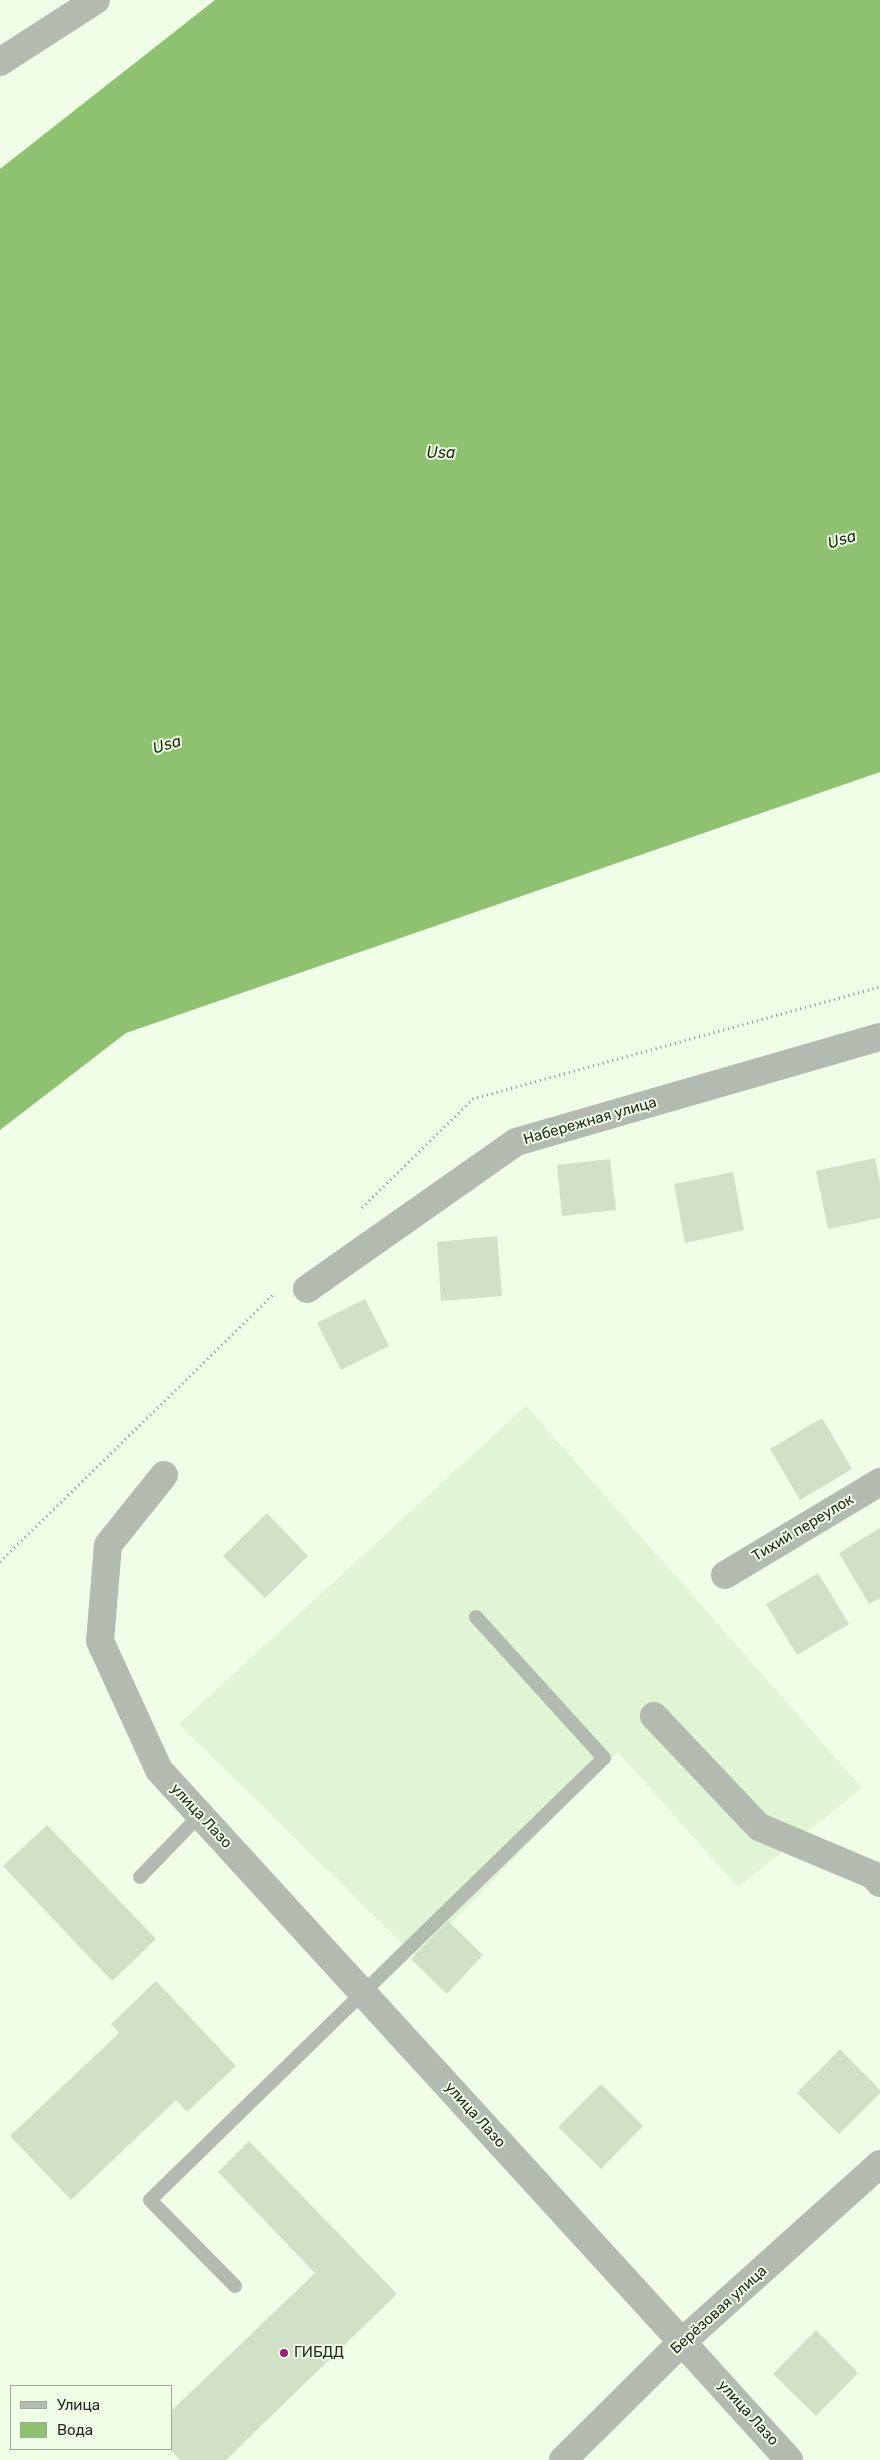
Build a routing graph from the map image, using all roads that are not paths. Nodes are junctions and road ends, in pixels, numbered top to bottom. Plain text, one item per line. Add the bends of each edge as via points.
1 (96, 0) edge
2 (0, 62) edge
3 (880, 1037) edge
4 (307, 1289) dead end
5 (164, 1475) dead end
6 (880, 1482) edge
7 (725, 1575) dead end
8 (476, 1617) dead end
9 (654, 1716) dead end
10 (200, 1815) junction
11 (140, 1877) dead end
12 (880, 1883) edge
13 (364, 1993) junction
14 (880, 2164) edge
15 (235, 2286) dead end
16 (682, 2342) junction
17 (563, 2460) edge
18 (790, 2460) edge

1 - 2 street
3 - 4 street, Набережная улица via 516,1142
5 - 10 street, улица Лазо via 108,1545 100,1640 159,1770
6 - 7 street, Тихий переулок
8 - 13 lane via 604,1758
9 - 12 street via 759,1827 873,1876
10 - 11 lane
10 - 13 street, улица Лазо
13 - 15 lane via 150,2200
13 - 16 street, улица Лазо
14 - 16 street, Берёзовая улица
16 - 17 street, Берёзовая улица
16 - 18 street, улица Лазо

